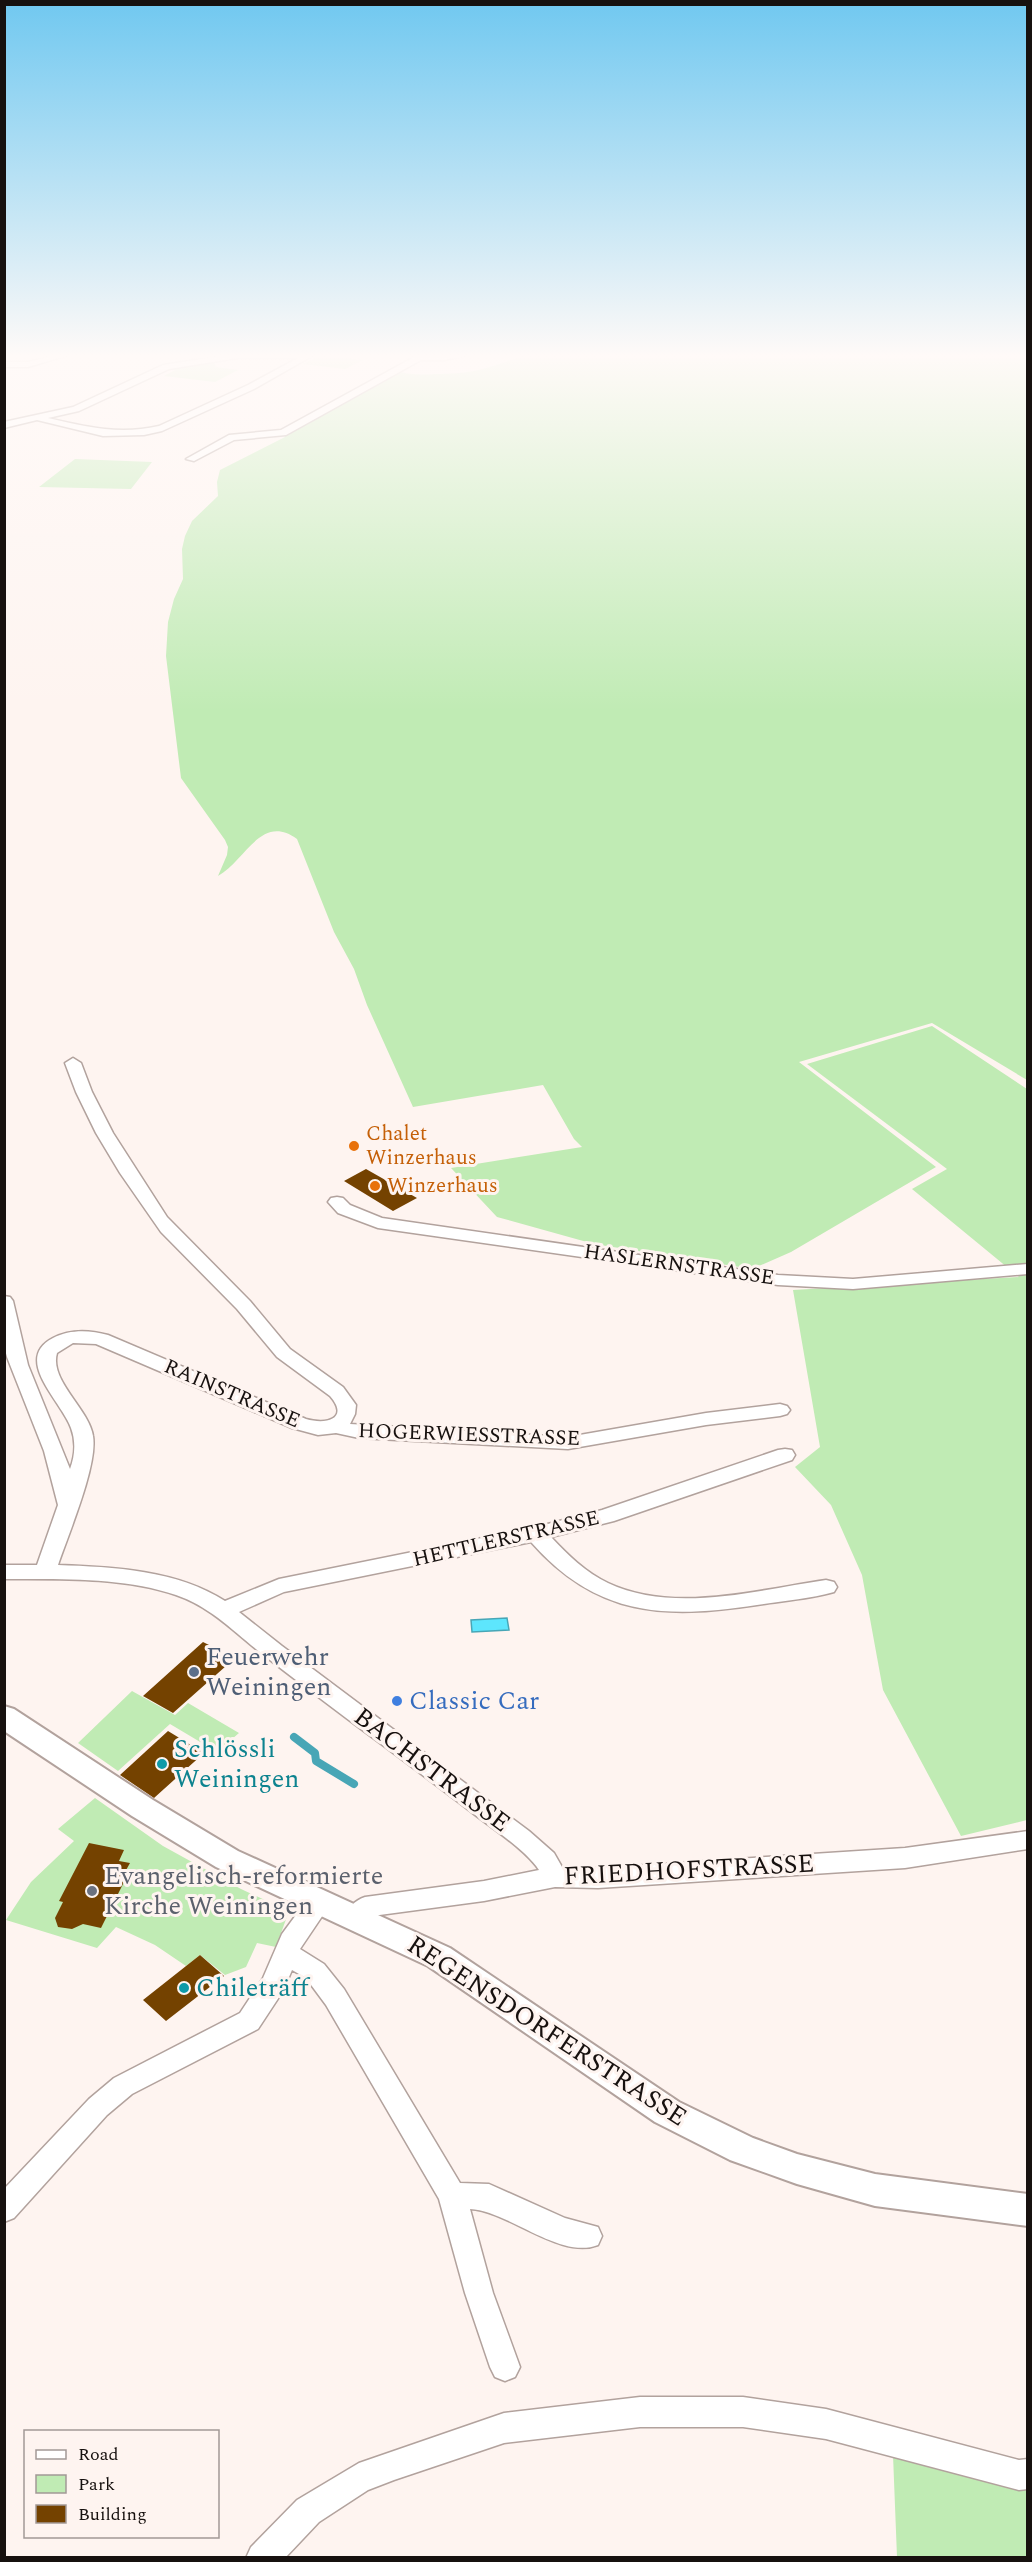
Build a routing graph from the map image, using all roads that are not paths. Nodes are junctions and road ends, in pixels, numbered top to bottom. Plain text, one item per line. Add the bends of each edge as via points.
1 (73, 1063) dead end
2 (337, 1202) dead end
3 (1028, 1269) edge
4 (4, 1301) edge
5 (780, 1410) dead end
6 (336, 1427) junction
7 (785, 1455) dead end
8 (68, 1506) junction
9 (536, 1534) junction
10 (4, 1572) edge
11 (45, 1573) junction
12 (826, 1587) dead end
13 (224, 1610) junction
14 (8, 1724) edge
15 (1028, 1840) edge
16 (555, 1877) junction
17 (319, 1903) junction
18 (356, 1917) junction
19 (287, 1954) junction
20 (452, 2195) junction
21 (4, 2209) edge
22 (1028, 2210) edge
23 (588, 2236) dead end
24 (505, 2367) dead end
25 (1028, 2474) edge
26 (262, 2558) edge

1 - 6 street via 96,1122 172,1235 240,1301 283,1354 345,1401 347,1413
2 - 3 street, HASLERNSTRASSE via 344,1209 378,1223 778,1280 853,1284
4 - 8 street via 18,1362 55,1449
5 - 6 street, HOGERWIESSTRASSE via 568,1443 359,1432
6 - 8 street, RAINSTRASSE via 317,1428 284,1418 101,1339 73,1337 59,1342 46,1358 48,1369 85,1438 84,1457
7 - 9 street, HETTLERSTRASSE via 629,1509
8 - 11 street, RAINSTRASSE
9 - 12 street via 594,1584 638,1601 701,1604
9 - 13 street, HETTLERSTRASSE via 279,1586
10 - 11 street, BACHSTRASSE
11 - 13 street, BACHSTRASSE via 145,1582 186,1590
13 - 16 street, BACHSTRASSE via 521,1838 545,1860
14 - 17 street, REGENSDORFERSTRASSE via 185,1835
15 - 16 street, FRIEDHOFSTRASSE via 905,1857 598,1878
16 - 18 street, FRIEDHOFSTRASSE via 365,1907
17 - 18 street, REGENSDORFERSTRASSE
17 - 19 street via 291,1941
18 - 22 street, REGENSDORFERSTRASSE via 439,1957 667,2112 742,2149 875,2190
19 - 20 street via 315,1971 335,1997
19 - 21 street via 249,2021 123,2086 98,2107
20 - 23 street via 489,2197 564,2231
20 - 24 street via 479,2293
25 - 26 street via 1019,2475 826,2424 744,2412 640,2412 504,2428 359,2478 308,2511

